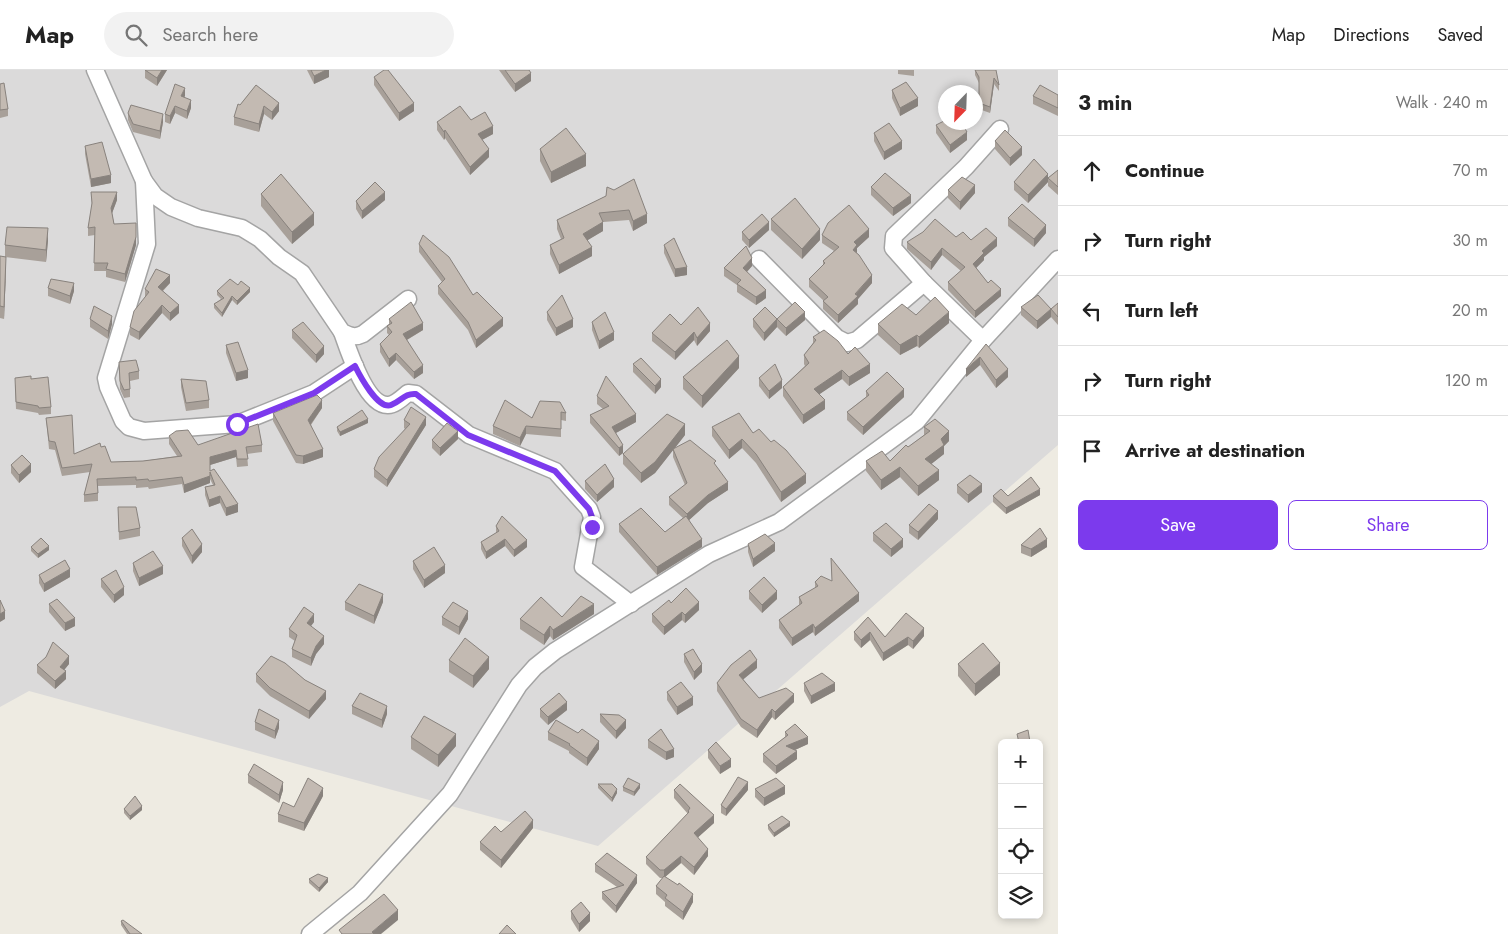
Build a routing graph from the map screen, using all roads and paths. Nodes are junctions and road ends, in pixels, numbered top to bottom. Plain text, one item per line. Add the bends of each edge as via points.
1 (95, 70) edge
2 (1000, 129) dead end
3 (144, 181) junction
4 (1058, 258) edge
5 (759, 259) dead end
6 (924, 283) junction
7 (408, 299) dead end
8 (342, 332) junction
9 (983, 340) junction
10 (355, 366) junction
11 (631, 604) junction
12 (310, 934) edge

1 - 3 street
2 - 6 street via 966,168 894,236 893,248
3 - 8 street via 171,207 198,218 242,228 260,239 302,273
3 - 10 street via 147,244 106,378 123,421 129,427 144,431 237,424 314,393
4 - 9 street
5 - 6 street via 837,338 847,343 857,340
6 - 9 street
7 - 8 street via 363,334 356,337
8 - 10 street
9 - 11 street via 917,421 832,485 779,522 709,554
10 - 11 street via 378,401 391,405 408,393 416,394 468,435 555,471 589,509 592,517 583,567
11 - 12 street via 535,667 519,685 450,794 360,893

